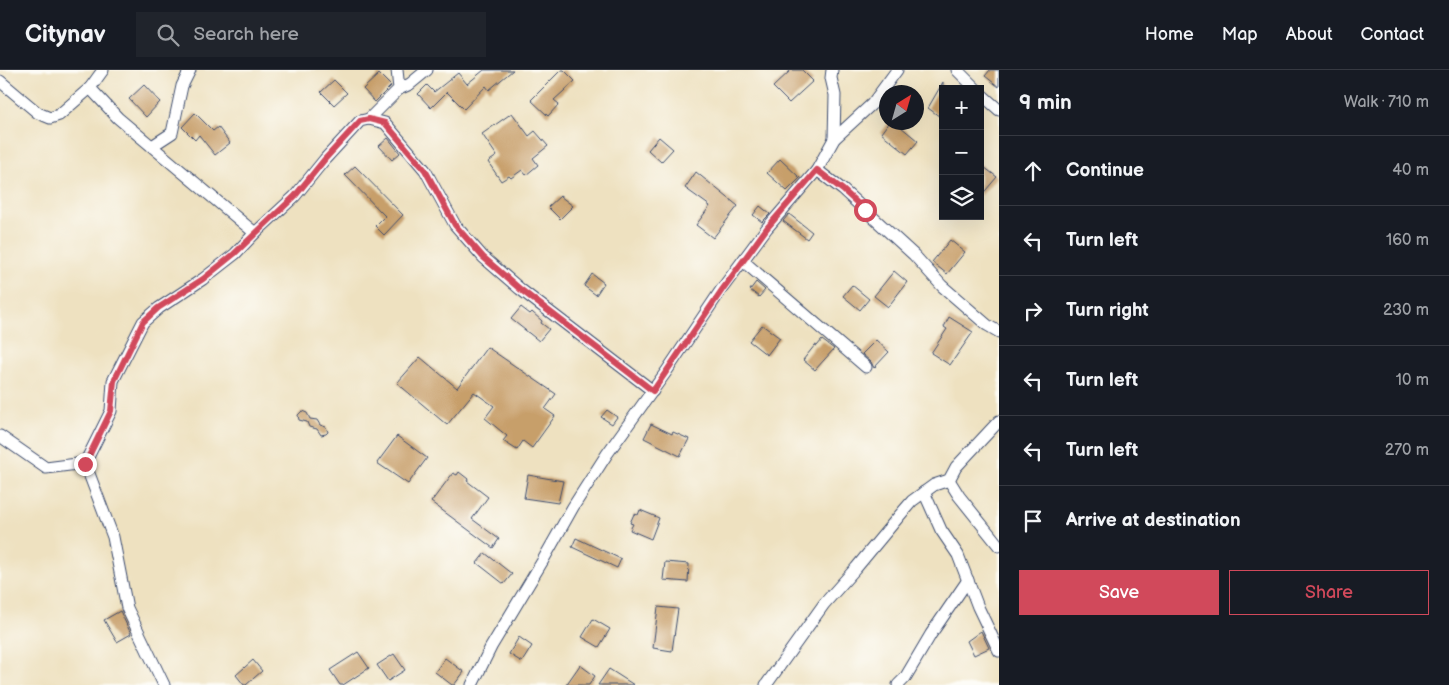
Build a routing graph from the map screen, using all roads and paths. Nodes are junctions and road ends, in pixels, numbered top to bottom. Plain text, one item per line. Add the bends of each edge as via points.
1 (103, 70) edge
2 (190, 70) edge
3 (397, 70) edge
4 (427, 70) edge
5 (832, 70) edge
6 (897, 70) edge
7 (956, 70) edge
8 (0, 82) edge
9 (972, 85) edge
10 (90, 88) junction
11 (399, 89) junction
12 (984, 97) edge
13 (999, 110) edge
14 (369, 119) junction
15 (834, 139) junction
16 (152, 146) junction
17 (817, 170) junction
18 (255, 233) junction
19 (743, 261) junction
20 (999, 332) edge
21 (866, 367) dead end
22 (653, 391) junction
23 (999, 421) edge
24 (0, 436) edge
25 (85, 464) junction
26 (949, 480) junction
27 (924, 492) junction
28 (999, 546) edge
29 (968, 580) junction
30 (999, 651) edge
31 (164, 685) edge
32 (472, 685) edge
33 (766, 685) edge
34 (898, 685) edge

1 - 10 street
2 - 16 street via 182,86 172,133
3 - 11 street
4 - 11 street
5 - 15 street via 836,95
6 - 15 street via 872,104
7 - 9 street
8 - 10 street via 38,113 50,118 59,115
10 - 16 street via 118,118
11 - 14 street
12 - 13 street
14 - 18 street via 360,121 295,196
14 - 22 street via 385,123 425,170 455,225 483,257
15 - 17 street
16 - 18 street
17 - 19 street
17 - 20 street via 914,255 949,292
18 - 25 street via 211,273 158,308 143,322 114,381 111,411
19 - 21 street
19 - 22 street
22 - 32 street via 573,507
23 - 26 street
24 - 25 street via 46,468
25 - 31 street via 113,537 127,608
26 - 27 street
26 - 28 street
27 - 29 street
27 - 33 street via 900,514 824,604
29 - 30 street
29 - 34 street

